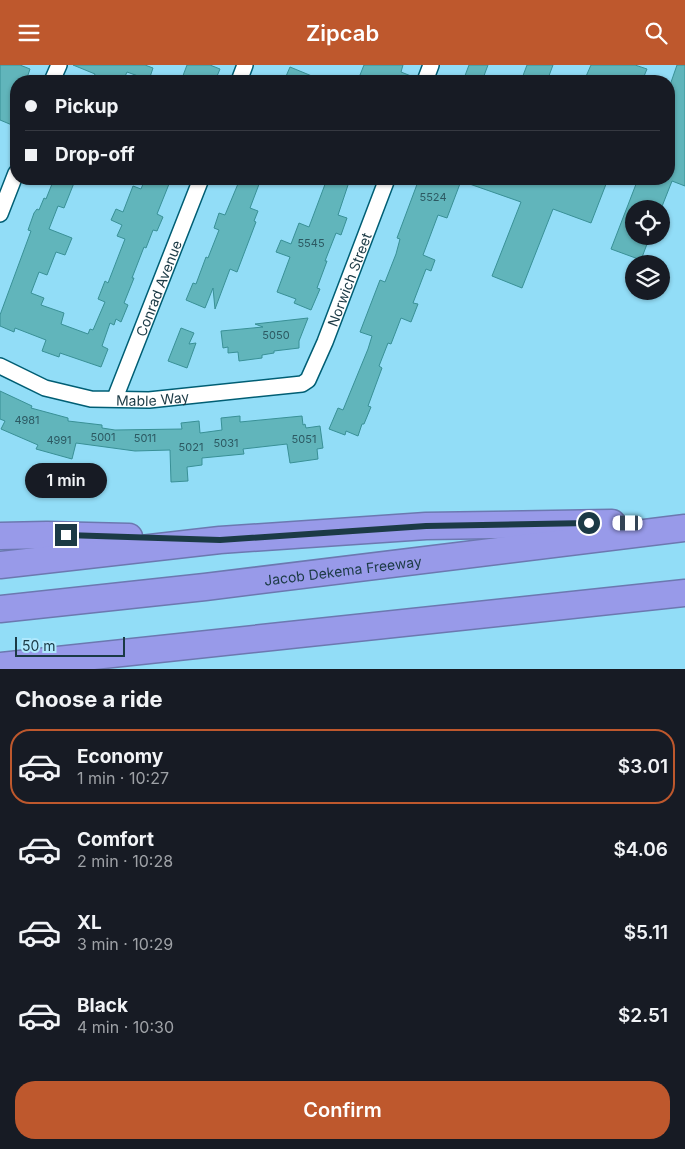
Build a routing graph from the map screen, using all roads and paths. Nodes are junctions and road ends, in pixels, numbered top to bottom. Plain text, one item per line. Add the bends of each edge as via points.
1 (11, 185) edge
2 (199, 185) edge
3 (385, 185) edge
4 (0, 214) edge
5 (0, 366) edge
6 (308, 380) joint
7 (115, 399) junction
8 (685, 522) edge
9 (685, 528) edge
10 (0, 537) edge
11 (220, 540) junction
12 (0, 565) edge
13 (685, 593) edge
14 (0, 609) edge
15 (282, 636) junction
16 (0, 667) edge
17 (119, 669) edge

1 - 4 street
2 - 7 street, Conrad Avenue
3 - 6 street, Norwich Street
5 - 7 street, Mable Way via 45,388 91,399
6 - 7 street, Mable Way via 302,384 149,400
8 - 11 highway via 426,526
9 - 14 highway, Jacob Dekema Freeway
10 - 11 highway via 47,535
11 - 12 highway
13 - 15 highway
15 - 16 highway
15 - 17 highway

